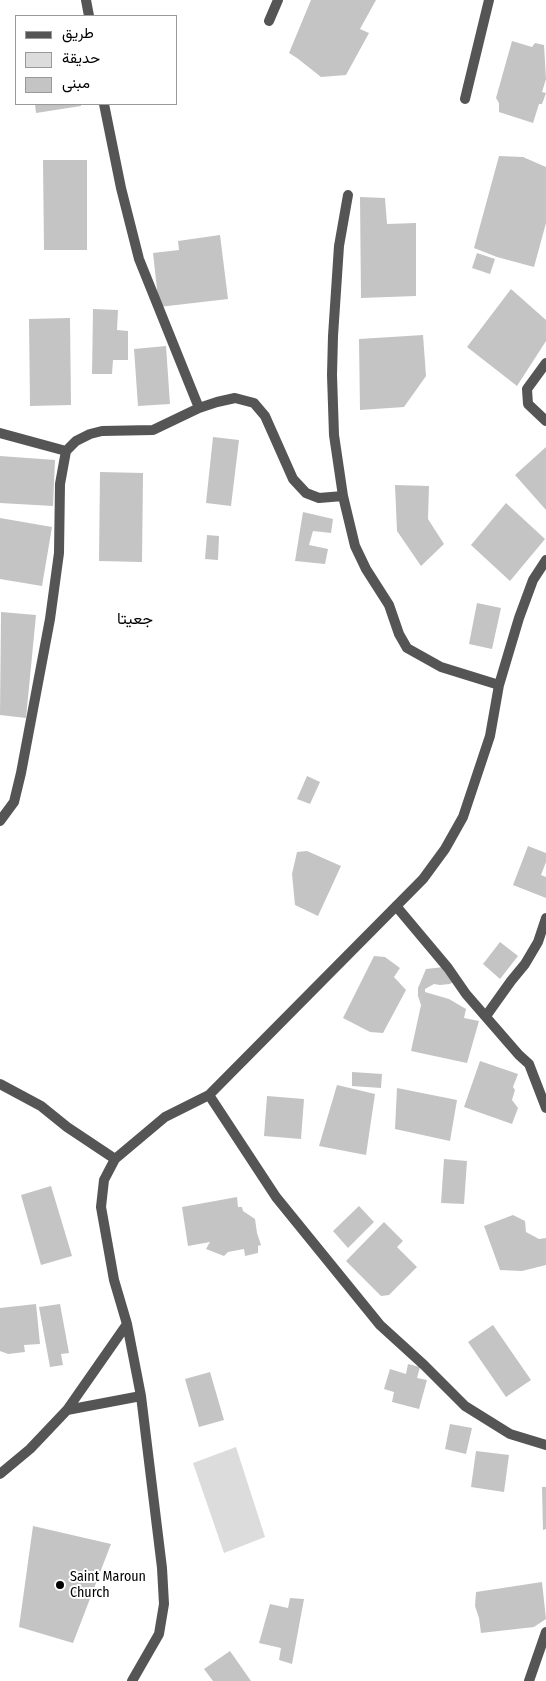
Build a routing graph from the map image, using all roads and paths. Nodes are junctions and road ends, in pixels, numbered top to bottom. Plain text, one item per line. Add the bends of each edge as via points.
1 (86, 0) edge
2 (278, 0) edge
3 (489, 0) edge
4 (89, 15) edge
5 (269, 21) dead end
6 (466, 99) dead end
7 (104, 105) edge
8 (348, 195) dead end
9 (546, 363) edge
10 (199, 408) junction
11 (546, 421) edge
12 (0, 433) edge
13 (66, 452) junction
14 (343, 496) junction
15 (546, 560) edge
16 (499, 685) junction
17 (0, 820) edge
18 (396, 906) junction
19 (546, 918) edge
20 (486, 1016) junction
21 (0, 1084) edge
22 (209, 1095) junction
23 (546, 1108) edge
24 (115, 1159) junction
25 (127, 1324) junction
26 (141, 1396) junction
27 (67, 1410) junction
28 (546, 1445) edge
29 (0, 1474) edge
30 (546, 1632) edge
31 (132, 1681) edge
32 (529, 1681) edge

1 - 4 street
2 - 5 street
3 - 6 street
7 - 10 street via 120,188 139,259
8 - 14 street via 339,246 332,375 334,435
9 - 11 street via 527,389 528,404
10 - 13 street via 152,430 90,434 76,441
10 - 14 street via 235,398 254,403 266,416 293,479 306,493 319,498
12 - 13 street
13 - 17 street via 60,484 58,553 50,619 14,802
14 - 16 street via 355,546 389,605 407,648 441,667
15 - 16 street via 533,580
16 - 18 street via 490,736 463,817 423,879
18 - 20 street
18 - 22 street
19 - 20 street via 538,942 525,964
20 - 23 street via 529,1064
21 - 24 street via 41,1106
22 - 24 street via 165,1117
22 - 28 street via 276,1197 380,1325 465,1406 510,1434
24 - 25 street via 104,1180 101,1207 114,1280
25 - 26 street
25 - 27 street
26 - 27 street
26 - 31 street via 164,1604 159,1634
27 - 29 street via 30,1449
30 - 32 street

